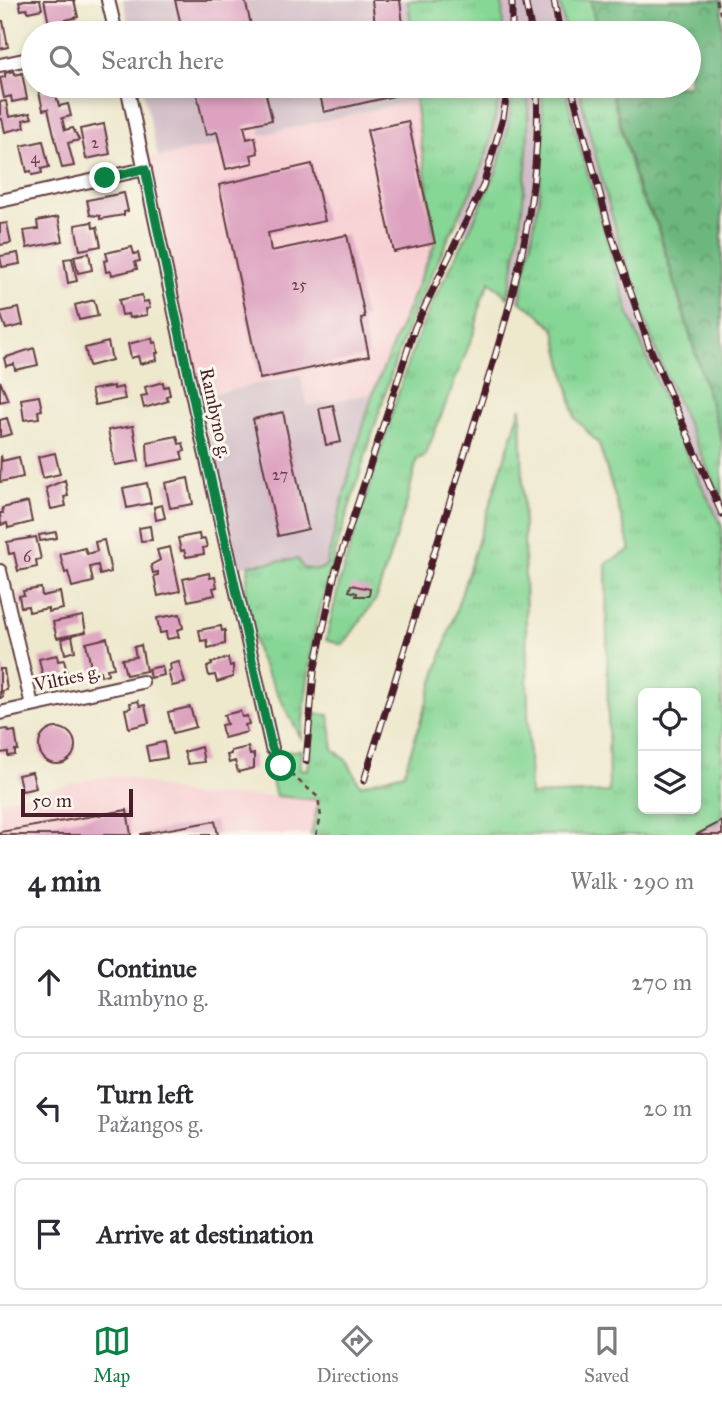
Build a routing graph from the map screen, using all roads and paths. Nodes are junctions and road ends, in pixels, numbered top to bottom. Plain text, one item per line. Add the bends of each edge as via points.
1 (108, 0) edge
2 (716, 0) edge
3 (722, 19) edge
4 (113, 21) edge
5 (21, 61) edge
6 (0, 65) edge
7 (130, 98) edge
8 (145, 169) junction
9 (0, 201) edge
10 (0, 571) edge
11 (142, 682) dead end
12 (32, 705) junction
13 (0, 713) edge
14 (272, 748) joint
15 (316, 835) edge

1 - 4 street
2 - 3 path
5 - 6 street
7 - 8 street, Rambyno g.
8 - 9 street
8 - 14 street, Rambyno g.
10 - 12 street
11 - 12 street, Vilties g.
12 - 13 street, Vilties g.
14 - 15 path via 281,766 318,797 321,817

